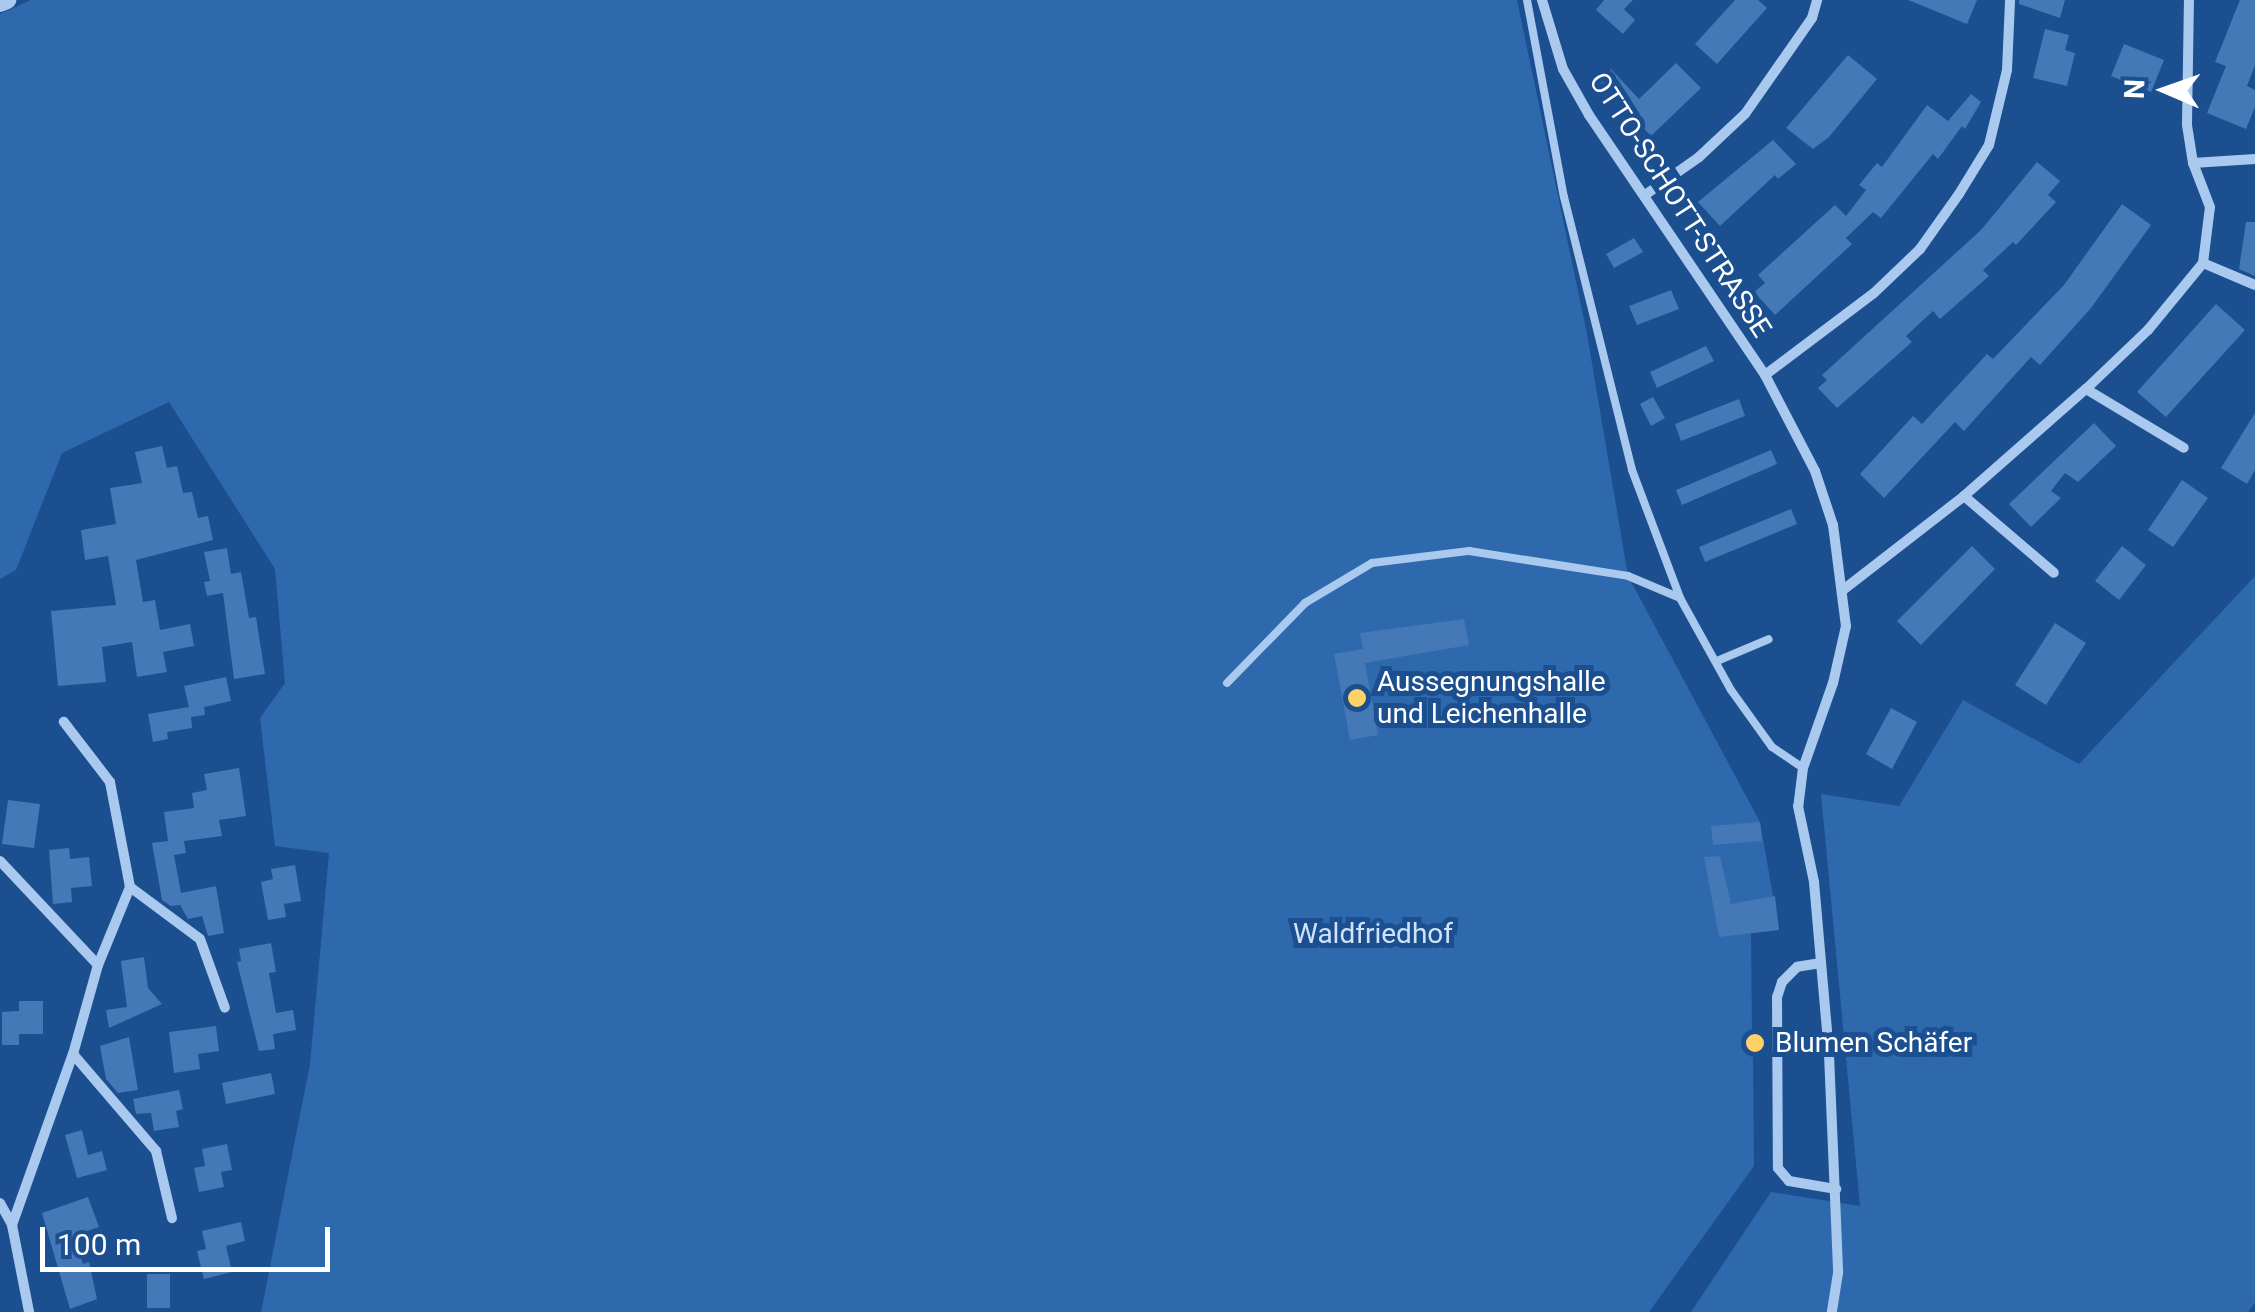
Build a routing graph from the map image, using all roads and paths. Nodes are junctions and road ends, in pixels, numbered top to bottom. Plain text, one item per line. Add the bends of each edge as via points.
1 (1527, 0) edge
2 (1542, 0) edge
3 (1817, 0) edge
4 (2010, 0) edge
5 (2189, 0) edge
6 (2255, 159) edge
7 (2193, 163) junction
8 (1645, 195) junction
9 (2203, 263) junction
10 (2255, 285) edge
11 (1765, 375) junction
12 (2086, 389) junction
13 (2184, 448) dead end
14 (1964, 496) junction
15 (2054, 573) dead end
16 (1842, 590) junction
17 (1680, 598) junction
18 (1770, 639) dead end
19 (1716, 661) junction
20 (1227, 682) dead end
21 (64, 722) dead end
22 (1803, 768) junction
23 (0, 861) edge
24 (130, 887) junction
25 (1820, 963) junction
26 (98, 965) junction
27 (225, 1008) dead end
28 (72, 1054) junction
29 (1829, 1054) junction
30 (1777, 1058) junction
31 (1836, 1189) junction
32 (0, 1203) edge
33 (172, 1218) dead end
34 (12, 1225) junction
35 (30, 1312) edge
36 (1832, 1312) edge

1 - 17 lane via 1613,397 1632,470
2 - 8 street, OTTO-SCHOTT-STRASSE via 1564,68
3 - 8 street via 1812,18 1745,114
4 - 11 street via 2006,70 1990,144 1960,194 1920,249 1874,293
5 - 7 street
6 - 7 street
7 - 9 street via 2210,208
8 - 11 street, OTTO-SCHOTT-STRASSE
9 - 10 street
9 - 12 street via 2148,330
11 - 16 street, OTTO-SCHOTT-STRASSE via 1833,525
12 - 13 street
12 - 14 street
14 - 15 street
14 - 16 street
16 - 22 street, OTTO-SCHOTT-STRASSE via 1846,626
17 - 19 lane
17 - 20 lane via 1628,576 1469,552 1372,563 1305,602
18 - 19 lane
19 - 22 lane via 1772,746
21 - 24 street via 110,782
22 - 25 street, OTTO-SCHOTT-STRASSE via 1798,806 1814,882
23 - 26 street
24 - 26 street
24 - 27 street via 200,940
25 - 29 street, OTTO-SCHOTT-STRASSE
25 - 30 street via 1797,967 1782,982 1776,997
26 - 28 street
28 - 33 street via 156,1151
28 - 34 street
29 - 30 lane via 1799,1042 1784,1046
29 - 31 street, OTTO-SCHOTT-STRASSE
30 - 31 street via 1778,1168 1790,1181
31 - 36 street, OTTO-SCHOTT-STRASSE
32 - 34 street
34 - 35 street

